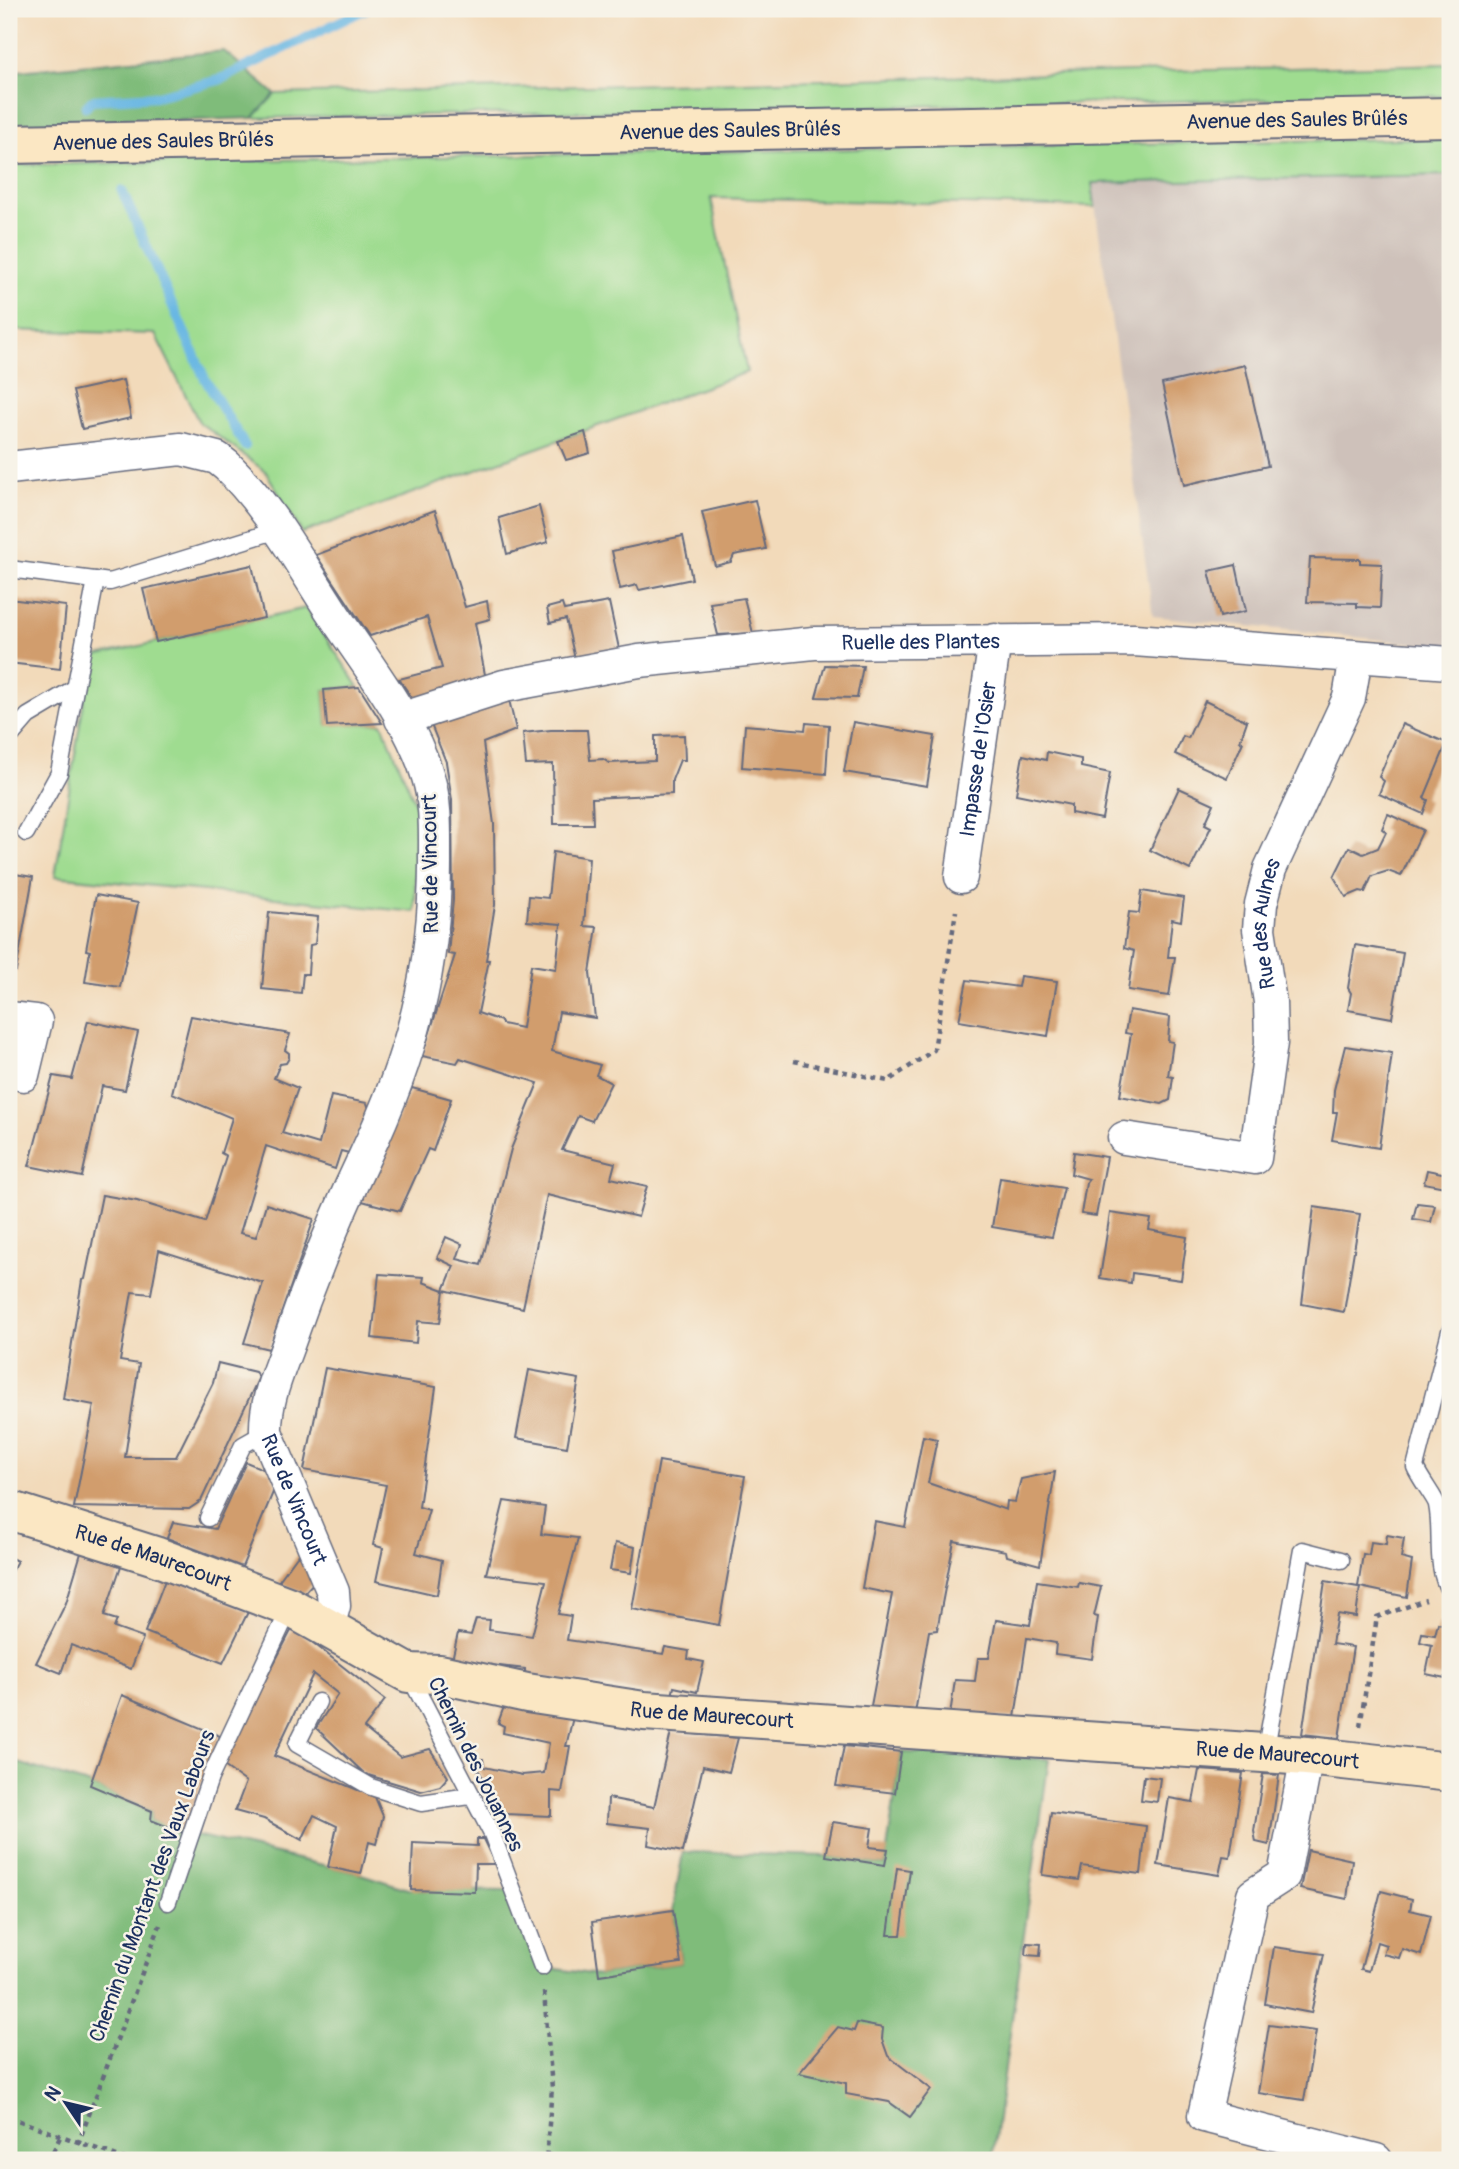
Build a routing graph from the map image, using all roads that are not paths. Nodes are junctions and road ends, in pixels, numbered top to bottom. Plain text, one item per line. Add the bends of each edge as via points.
1 (1450, 117) edge
2 (9, 144) edge
3 (9, 468) edge
4 (278, 530) junction
5 (9, 569) edge
6 (96, 580) junction
7 (995, 640) junction
8 (1356, 657) junction
9 (1450, 663) edge
10 (75, 688) junction
11 (401, 719) junction
12 (9, 738) edge
13 (26, 833) dead end
14 (961, 877) road end
15 (9, 1018) edge
16 (23, 1075) dead end
17 (1124, 1138) dead end
18 (1450, 1331) edge
19 (266, 1432) junction
20 (9, 1510) edge
21 (208, 1518) dead end
22 (1341, 1560) dead end
23 (1444, 1594) edge
24 (290, 1607) junction
25 (328, 1627) junction
26 (408, 1673) junction
27 (318, 1702) dead end
28 (1265, 1753) junction
29 (1307, 1756) junction
30 (1450, 1772) edge
31 (470, 1796) junction
32 (168, 1902) road end
33 (542, 1967) road end
34 (1376, 2160) edge

1 - 2 main road, Avenue des Saules Brûlés
3 - 4 street, Rue de Vincourt via 181,449 198,452 227,466
4 - 6 lane via 110,582
4 - 11 street, Rue de Vincourt
5 - 6 lane
6 - 10 lane
7 - 8 street, Ruelle des Plantes via 1134,640
7 - 11 street, Ruelle des Plantes via 814,643 639,662 504,686
7 - 14 street, Impasse de l'Osier
8 - 9 street, Ruelle des Plantes
8 - 17 street, Rue des Aulnes via 1349,698 1270,869 1261,904 1259,929 1271,1043 1255,1157
10 - 12 lane via 29,716
10 - 13 lane via 59,773
11 - 19 street, Rue de Vincourt via 418,751 433,803 435,916 428,971 401,1070 298,1315 265,1414
15 - 16 street via 36,1021
18 - 23 lane via 1415,1467 1422,1485 1437,1501
19 - 21 lane via 243,1444
19 - 25 street, Rue de Vincourt via 333,1592
20 - 24 main road, Rue de Maurecourt via 155,1556
22 - 28 lane via 1302,1550
24 - 25 main road, Rue de Maurecourt
24 - 32 lane, Chemin du Montant des Vaux Labours via 210,1778
25 - 26 main road, Rue de Maurecourt
26 - 28 main road, Rue de Maurecourt via 644,1711
26 - 31 lane, Chemin des Jouannes
27 - 31 lane via 297,1744 371,1787 421,1803
28 - 29 main road, Rue de Maurecourt
29 - 30 main road, Rue de Maurecourt
29 - 34 street via 1284,1875 1253,1895 1204,2116
31 - 33 lane, Chemin des Jouannes via 492,1834

